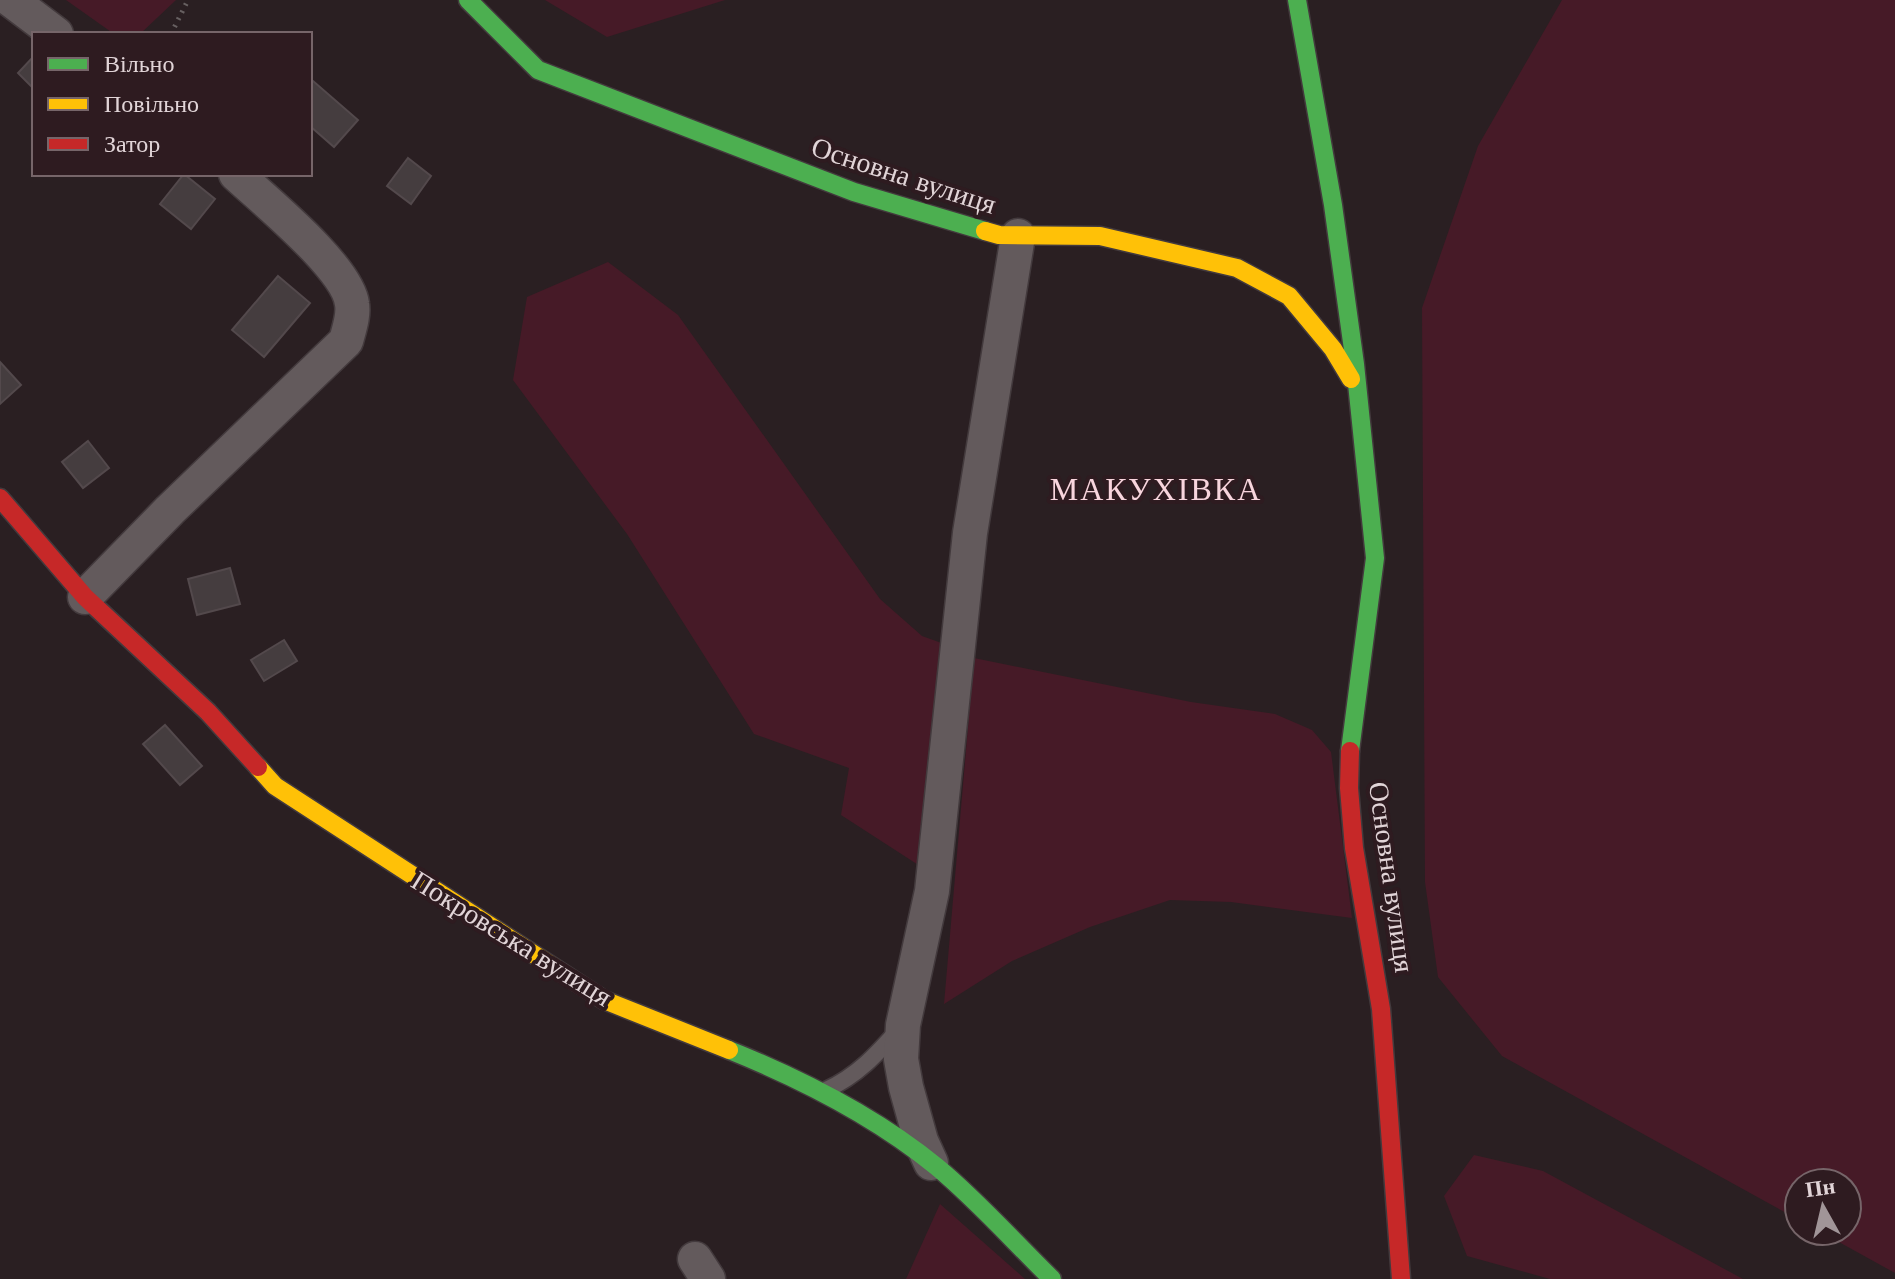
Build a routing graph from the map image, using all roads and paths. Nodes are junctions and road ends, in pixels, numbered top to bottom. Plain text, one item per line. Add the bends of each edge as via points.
1 (11, 0) edge
2 (188, 0) edge
3 (468, 0) edge
4 (1297, 0) edge
5 (53, 32) edge
6 (172, 32) edge
7 (238, 176) edge
8 (1018, 236) junction
9 (1344, 286) junction
10 (1289, 296) junction
11 (1357, 388) junction
12 (0, 498) edge
13 (85, 597) junction
14 (903, 1025) junction
15 (819, 1093) junction
16 (931, 1163) junction
17 (1396, 1278) edge
18 (1052, 1279) edge

1 - 5 street
2 - 6 path
3 - 8 street, Основна вулиця via 538,70 854,192
4 - 9 street, Основна вулиця
7 - 13 street via 344,281 352,302 346,341
8 - 10 street, Основна вулиця via 1100,236 1237,268
8 - 14 street via 970,533 932,891
9 - 10 lane via 1319,301 1300,302
9 - 11 street, Основна вулиця
10 - 11 street, Основна вулиця
11 - 17 street, Основна вулиця via 1375,558 1350,741 1349,788 1381,1009
12 - 13 street, Покровська вулиця
13 - 15 street, Покровська вулиця via 208,712 275,786 604,1000 786,1073
14 - 15 lane via 865,1066
14 - 16 street via 906,1087
15 - 16 street, Покровська вулиця
16 - 18 street, Покровська вулиця

